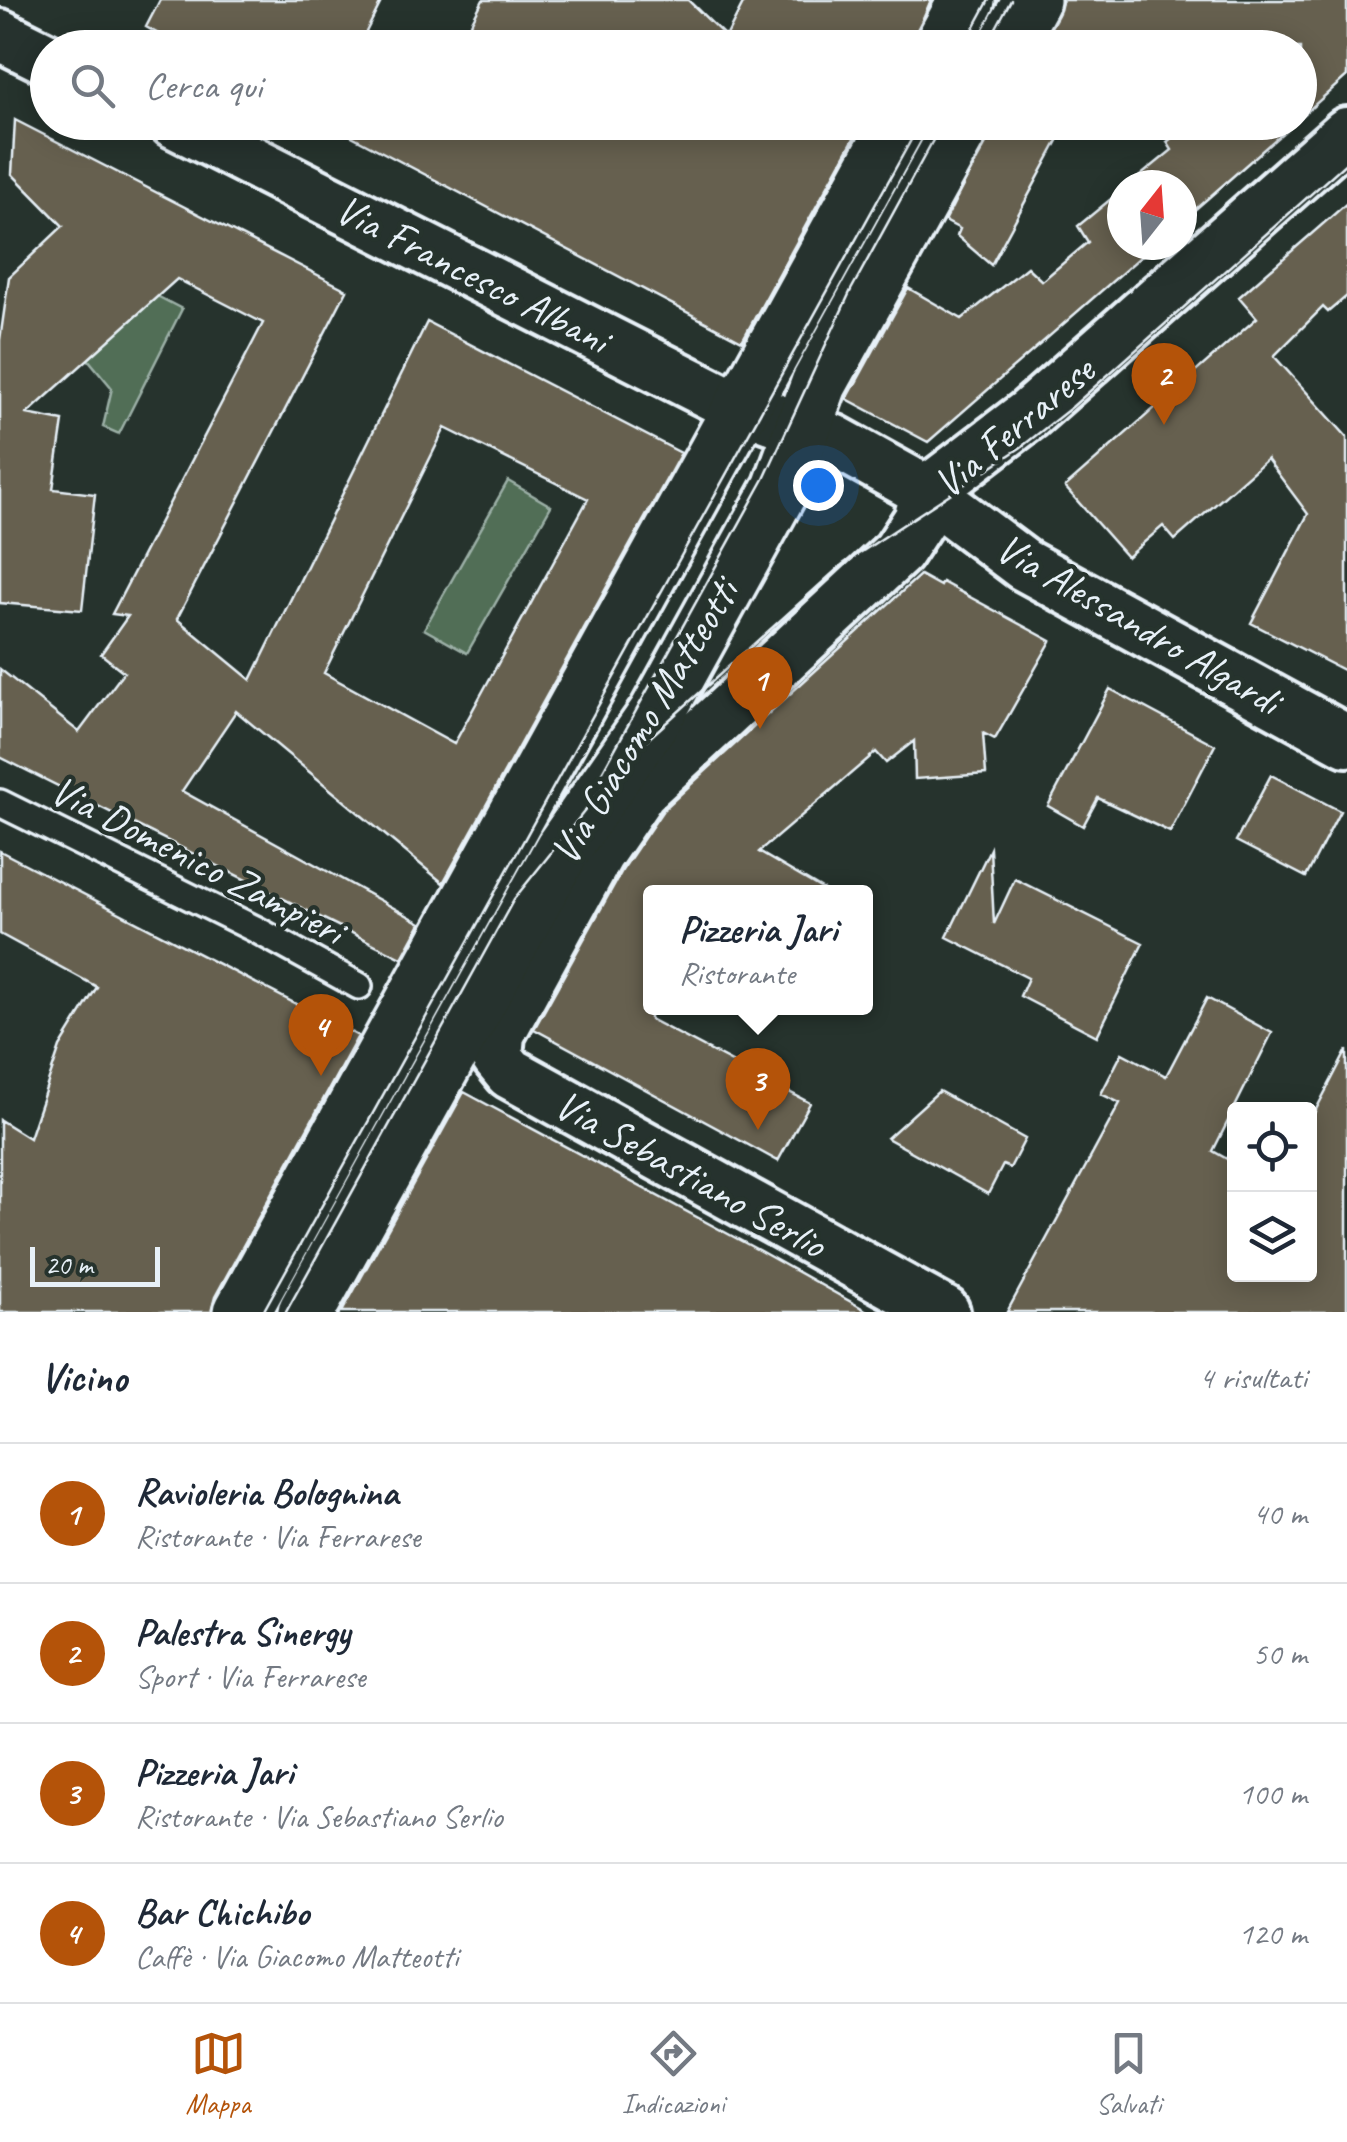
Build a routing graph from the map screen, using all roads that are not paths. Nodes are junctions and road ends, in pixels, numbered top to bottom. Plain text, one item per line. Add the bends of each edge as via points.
1 (967, 0) edge
2 (1032, 0) edge
3 (951, 30) edge
4 (1016, 30) edge
5 (0, 35) edge
6 (30, 50) edge
7 (1347, 133) edge
8 (210, 140) edge
9 (892, 140) edge
10 (954, 140) edge
11 (773, 418) junction
12 (927, 492) junction
13 (1347, 741) edge
14 (655, 774) joint
15 (0, 803) edge
16 (358, 986) dead end
17 (497, 1057) joint
18 (242, 1312) edge
19 (306, 1312) edge
20 (944, 1312) edge

1 - 3 main road
2 - 4 main road
5 - 6 street
7 - 12 street, Via Ferrarese via 1028,416
8 - 11 street, Via Francesco Albani
9 - 11 main road, Via Giacomo Matteotti
10 - 11 main road, Via Giacomo Matteotti via 832,359
11 - 12 street, Via Alessandro Algardi
11 - 18 main road, Via Giacomo Matteotti
11 - 19 main road, Via Giacomo Matteotti via 781,488 657,712 562,850
12 - 13 street, Via Alessandro Algardi via 1024,564
12 - 14 street, Via Ferrarese via 898,552
14 - 17 street, Via Giacomo Matteotti via 589,870 498,1034
15 - 16 lane, Via Domenico Zampieri
17 - 20 street, Via Sebastiano Serlio via 518,1078

